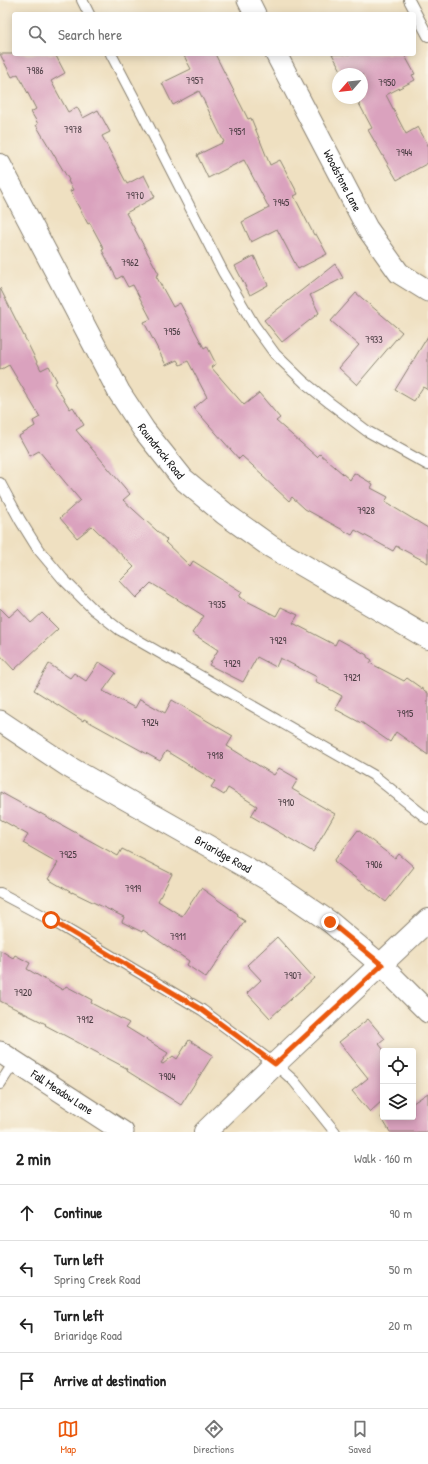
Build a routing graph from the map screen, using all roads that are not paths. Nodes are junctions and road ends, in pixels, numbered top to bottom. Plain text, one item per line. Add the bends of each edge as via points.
1 (82, 0) edge
2 (248, 0) edge
3 (409, 0) edge
4 (88, 12) edge
5 (254, 12) edge
6 (415, 12) edge
7 (416, 13) edge
8 (428, 36) edge
9 (112, 56) edge
10 (277, 56) edge
11 (0, 165) edge
12 (428, 291) edge
13 (428, 465) edge
14 (0, 483) edge
15 (428, 638) edge
16 (0, 721) edge
17 (428, 819) edge
18 (0, 893) edge
19 (428, 920) edge
20 (382, 965) junction
21 (428, 1012) edge
22 (7, 1057) edge
23 (275, 1064) junction
24 (0, 1084) edge
25 (123, 1132) edge
26 (205, 1132) edge
27 (335, 1132) edge

1 - 4 lane
2 - 5 street
3 - 6 lane
7 - 8 lane
9 - 13 lane via 223,272 274,354 330,404 361,426
10 - 12 street, Woodstone Lane via 367,228 399,273
11 - 15 street, Roundrock Road via 119,392 144,430 184,480 225,514 270,546
14 - 17 lane via 38,549 93,609 120,630 372,776
16 - 20 street, Briaridge Road via 69,767 270,881 330,922
18 - 23 lane via 51,920 202,1010
19 - 20 street
20 - 21 street, Briaridge Road
20 - 23 street
22 - 24 lane
22 - 25 street, Fall Meadow Lane
23 - 26 street
23 - 27 lane via 294,1081

